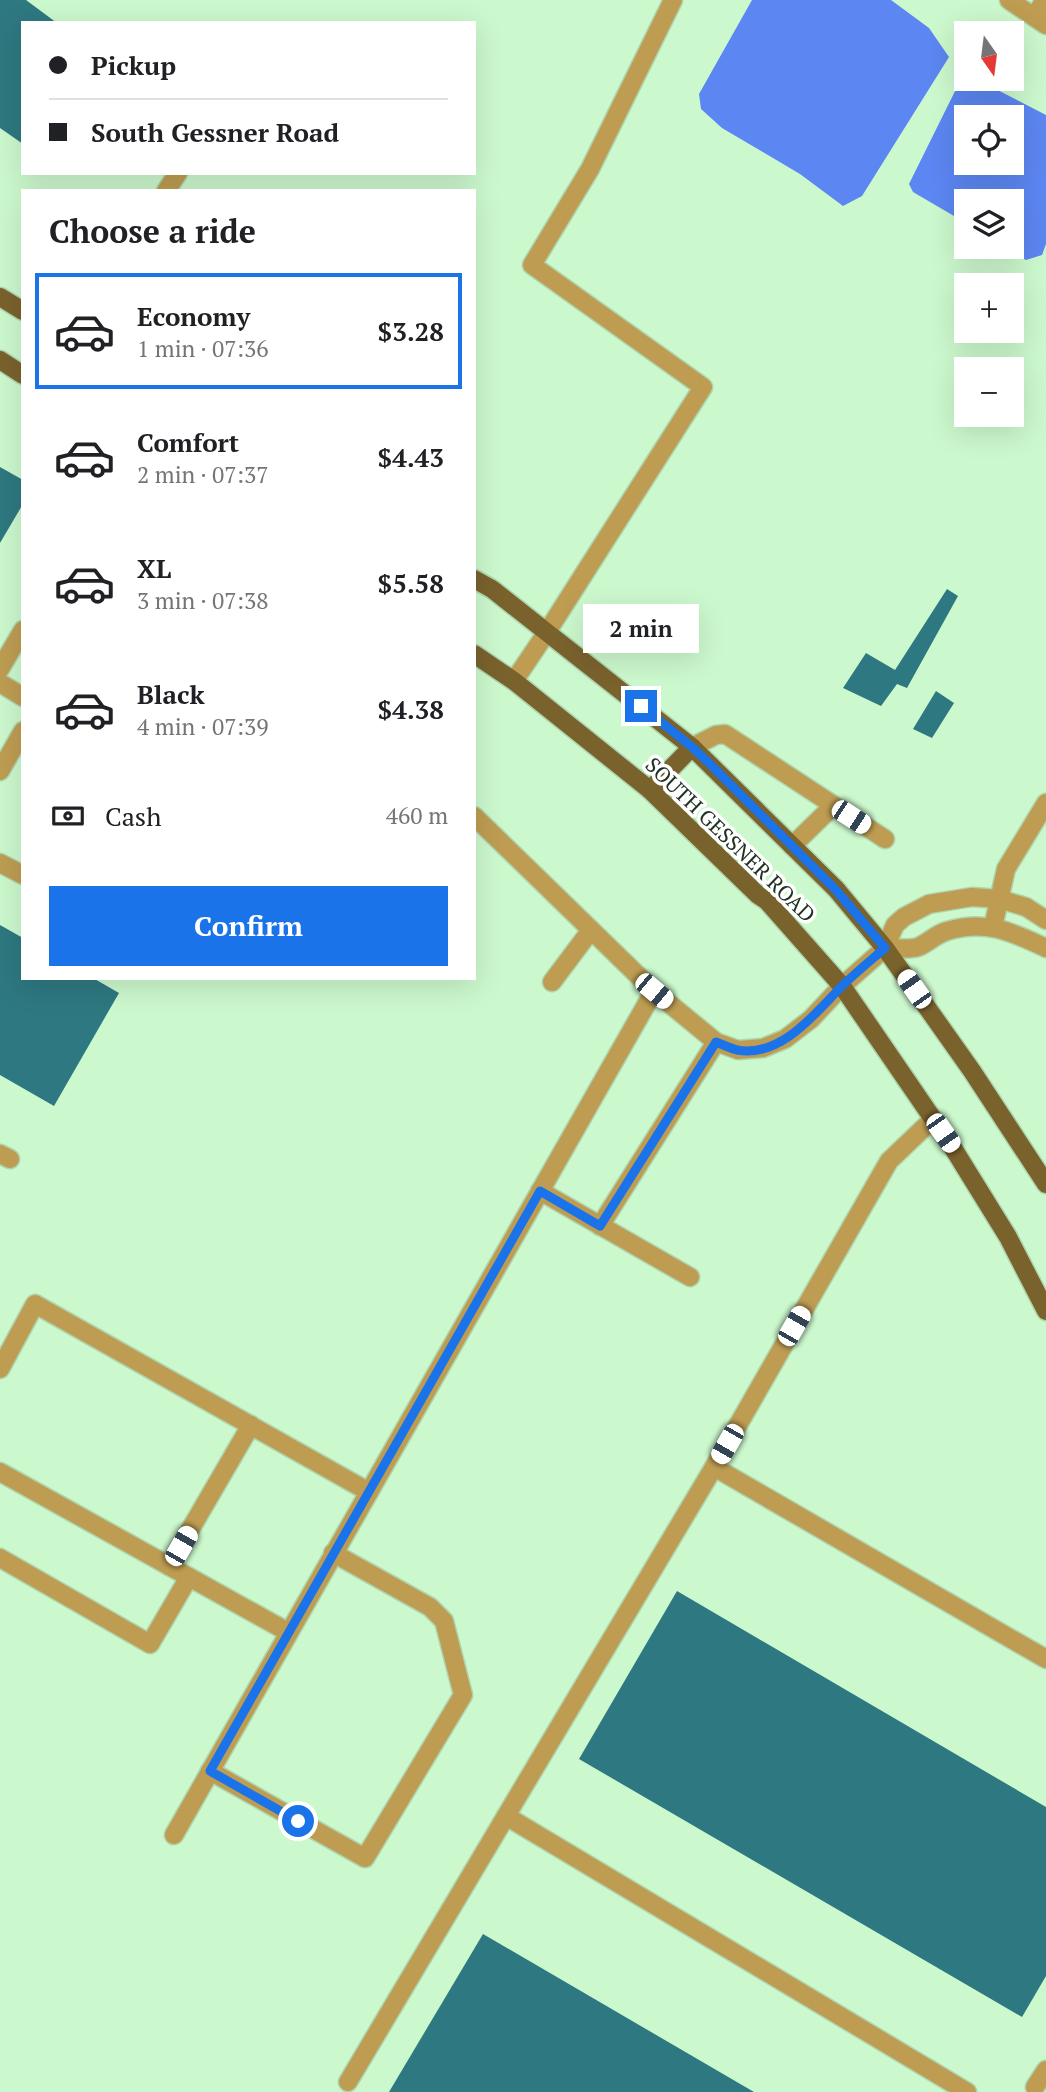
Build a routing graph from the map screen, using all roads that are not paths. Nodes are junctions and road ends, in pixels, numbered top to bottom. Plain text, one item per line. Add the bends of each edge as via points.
1 (673, 0) edge
2 (1009, 0) edge
3 (1045, 0) edge
4 (1040, 21) edge
5 (0, 297) edge
6 (21, 310) edge
7 (0, 360) edge
8 (21, 371) edge
9 (476, 580) edge
10 (547, 632) junction
11 (21, 633) edge
12 (476, 655) edge
13 (0, 669) edge
14 (513, 681) junction
15 (0, 683) edge
16 (21, 696) edge
17 (21, 734) edge
18 (692, 747) junction
19 (0, 771) edge
20 (650, 790) junction
21 (1046, 803) edge
22 (833, 806) junction
23 (476, 818) edge
24 (885, 839) dead end
25 (792, 846) junction
26 (0, 863) edge
27 (21, 874) edge
28 (999, 899) junction
29 (1046, 920) edge
30 (993, 927) junction
31 (591, 930) junction
32 (885, 948) junction
33 (1046, 948) edge
34 (552, 982) dead end
35 (842, 986) junction
36 (654, 991) junction
37 (716, 1042) junction
38 (933, 1119) junction
39 (1046, 1184) edge
40 (540, 1191) junction
41 (600, 1226) junction
42 (690, 1278) dead end
43 (1046, 1311) edge
44 (0, 1369) edge
45 (251, 1426) junction
46 (714, 1467) junction
47 (0, 1472) edge
48 (369, 1492) junction
49 (333, 1553) junction
50 (0, 1558) edge
51 (169, 1566) junction
52 (189, 1577) junction
53 (288, 1632) junction
54 (1046, 1659) edge
55 (210, 1771) junction
56 (506, 1816) junction
57 (174, 1835) dead end
58 (1046, 2070) edge
59 (348, 2082) dead end
60 (1035, 2087) dead end
61 (967, 2092) edge

1 - 10 street via 590,169 532,265 703,387
2 - 4 street
3 - 4 street
5 - 6 main road
7 - 8 main road
9 - 10 main road, SOUTH GESSNER ROAD
10 - 14 street
10 - 18 main road, SOUTH GESSNER ROAD
11 - 13 street
12 - 14 main road, SOUTH GESSNER ROAD
14 - 20 main road, SOUTH GESSNER ROAD
15 - 16 street
17 - 19 street
18 - 20 main road
18 - 22 street via 725,734
18 - 25 main road, SOUTH GESSNER ROAD
20 - 35 main road, SOUTH GESSNER ROAD via 767,901
21 - 28 street via 1006,869
22 - 24 street
22 - 25 street
23 - 31 street
25 - 32 main road, SOUTH GESSNER ROAD
26 - 27 street
28 - 29 street via 1026,907
28 - 30 street
28 - 32 street via 972,897 929,904 895,925
30 - 32 street via 944,932 916,948
30 - 33 street
31 - 34 street
31 - 36 street
32 - 35 street
32 - 39 main road, SOUTH GESSNER ROAD
35 - 37 street via 785,1039 763,1048 738,1050
35 - 38 main road, SOUTH GESSNER ROAD
36 - 37 street
36 - 40 street
37 - 41 street
38 - 43 main road, SOUTH GESSNER ROAD via 1008,1237
38 - 46 street via 888,1161
40 - 41 street
40 - 48 street
41 - 42 street
44 - 45 street via 35,1304
45 - 48 street
45 - 51 street
46 - 54 street
46 - 56 street
47 - 51 street
48 - 49 street
49 - 53 street
49 - 55 street via 430,1607 444,1621 463,1695 365,1858
50 - 52 street via 150,1644
51 - 52 street
52 - 53 street
53 - 55 street
55 - 57 street
56 - 59 street
56 - 61 street
58 - 60 street

